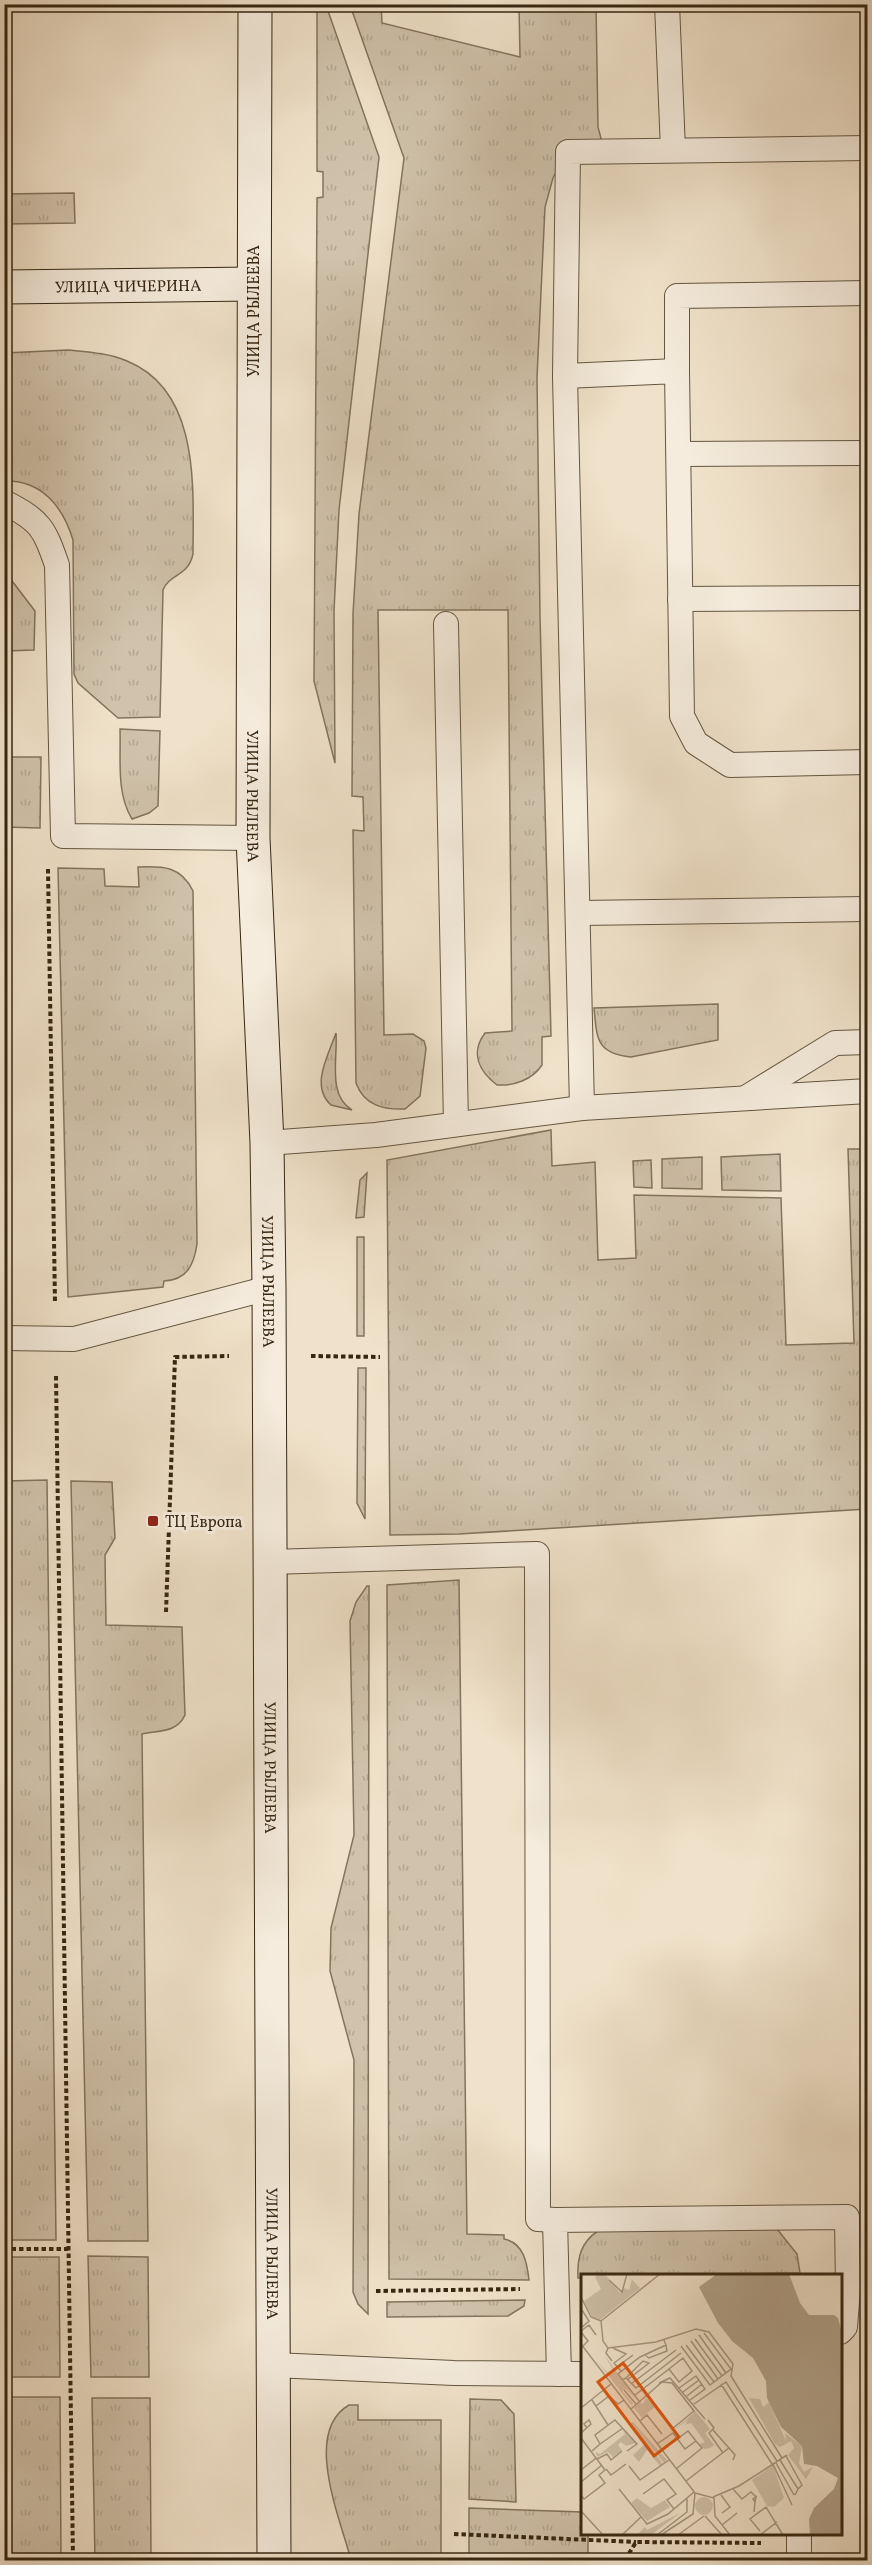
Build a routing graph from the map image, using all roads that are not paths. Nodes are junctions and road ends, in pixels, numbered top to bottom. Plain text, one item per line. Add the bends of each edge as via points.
1 (255, 4) edge
2 (667, 4) edge
3 (867, 148) edge
4 (673, 150) junction
5 (252, 284) junction
6 (4, 287) edge
7 (867, 294) edge
8 (677, 371) junction
9 (565, 376) junction
10 (867, 453) edge
11 (679, 454) junction
12 (4, 502) edge
13 (867, 598) edge
14 (680, 599) junction
15 (446, 624) dead end
16 (867, 762) edge
17 (254, 838) junction
18 (867, 909) edge
19 (579, 913) junction
20 (867, 1042) edge
21 (867, 1091) edge
22 (745, 1098) junction
23 (582, 1108) junction
24 (456, 1124) junction
25 (267, 1143) junction
26 (268, 1288) junction
27 (4, 1338) edge
28 (270, 1562) junction
29 (555, 2220) junction
30 (858, 2289) edge
31 (842, 2330) edge
32 (273, 2365) junction
33 (571, 2374) edge
34 (274, 2560) edge

1 - 5 main road, УЛИЦА РЫЛЕЕВА
2 - 4 lane
3 - 4 lane
4 - 9 lane via 568,152
5 - 6 main road, УЛИЦА ЧИЧЕРИНА
5 - 17 main road, УЛИЦА РЫЛЕЕВА
7 - 8 lane via 676,296
8 - 9 lane
8 - 11 lane
9 - 19 lane
10 - 11 lane
11 - 14 lane
12 - 17 lane via 26,513 45,530 57,565 63,836
13 - 14 lane
14 - 16 lane via 682,716 696,743 730,765
15 - 24 lane
17 - 25 main road, УЛИЦА РЫЛЕЕВА
18 - 19 lane
19 - 23 lane
20 - 22 lane via 835,1043
21 - 22 lane
22 - 23 lane
23 - 24 lane
24 - 25 lane
25 - 26 main road, УЛИЦА РЫЛЕЕВА
26 - 27 lane via 74,1339
26 - 28 main road, УЛИЦА РЫЛЕЕВА
28 - 29 lane via 537,1554 538,2219
28 - 32 main road, УЛИЦА РЫЛЕЕВА
29 - 30 lane via 847,2217
29 - 33 lane via 557,2288
30 - 31 lane
32 - 33 lane
32 - 34 main road, УЛИЦА РЫЛЕЕВА

